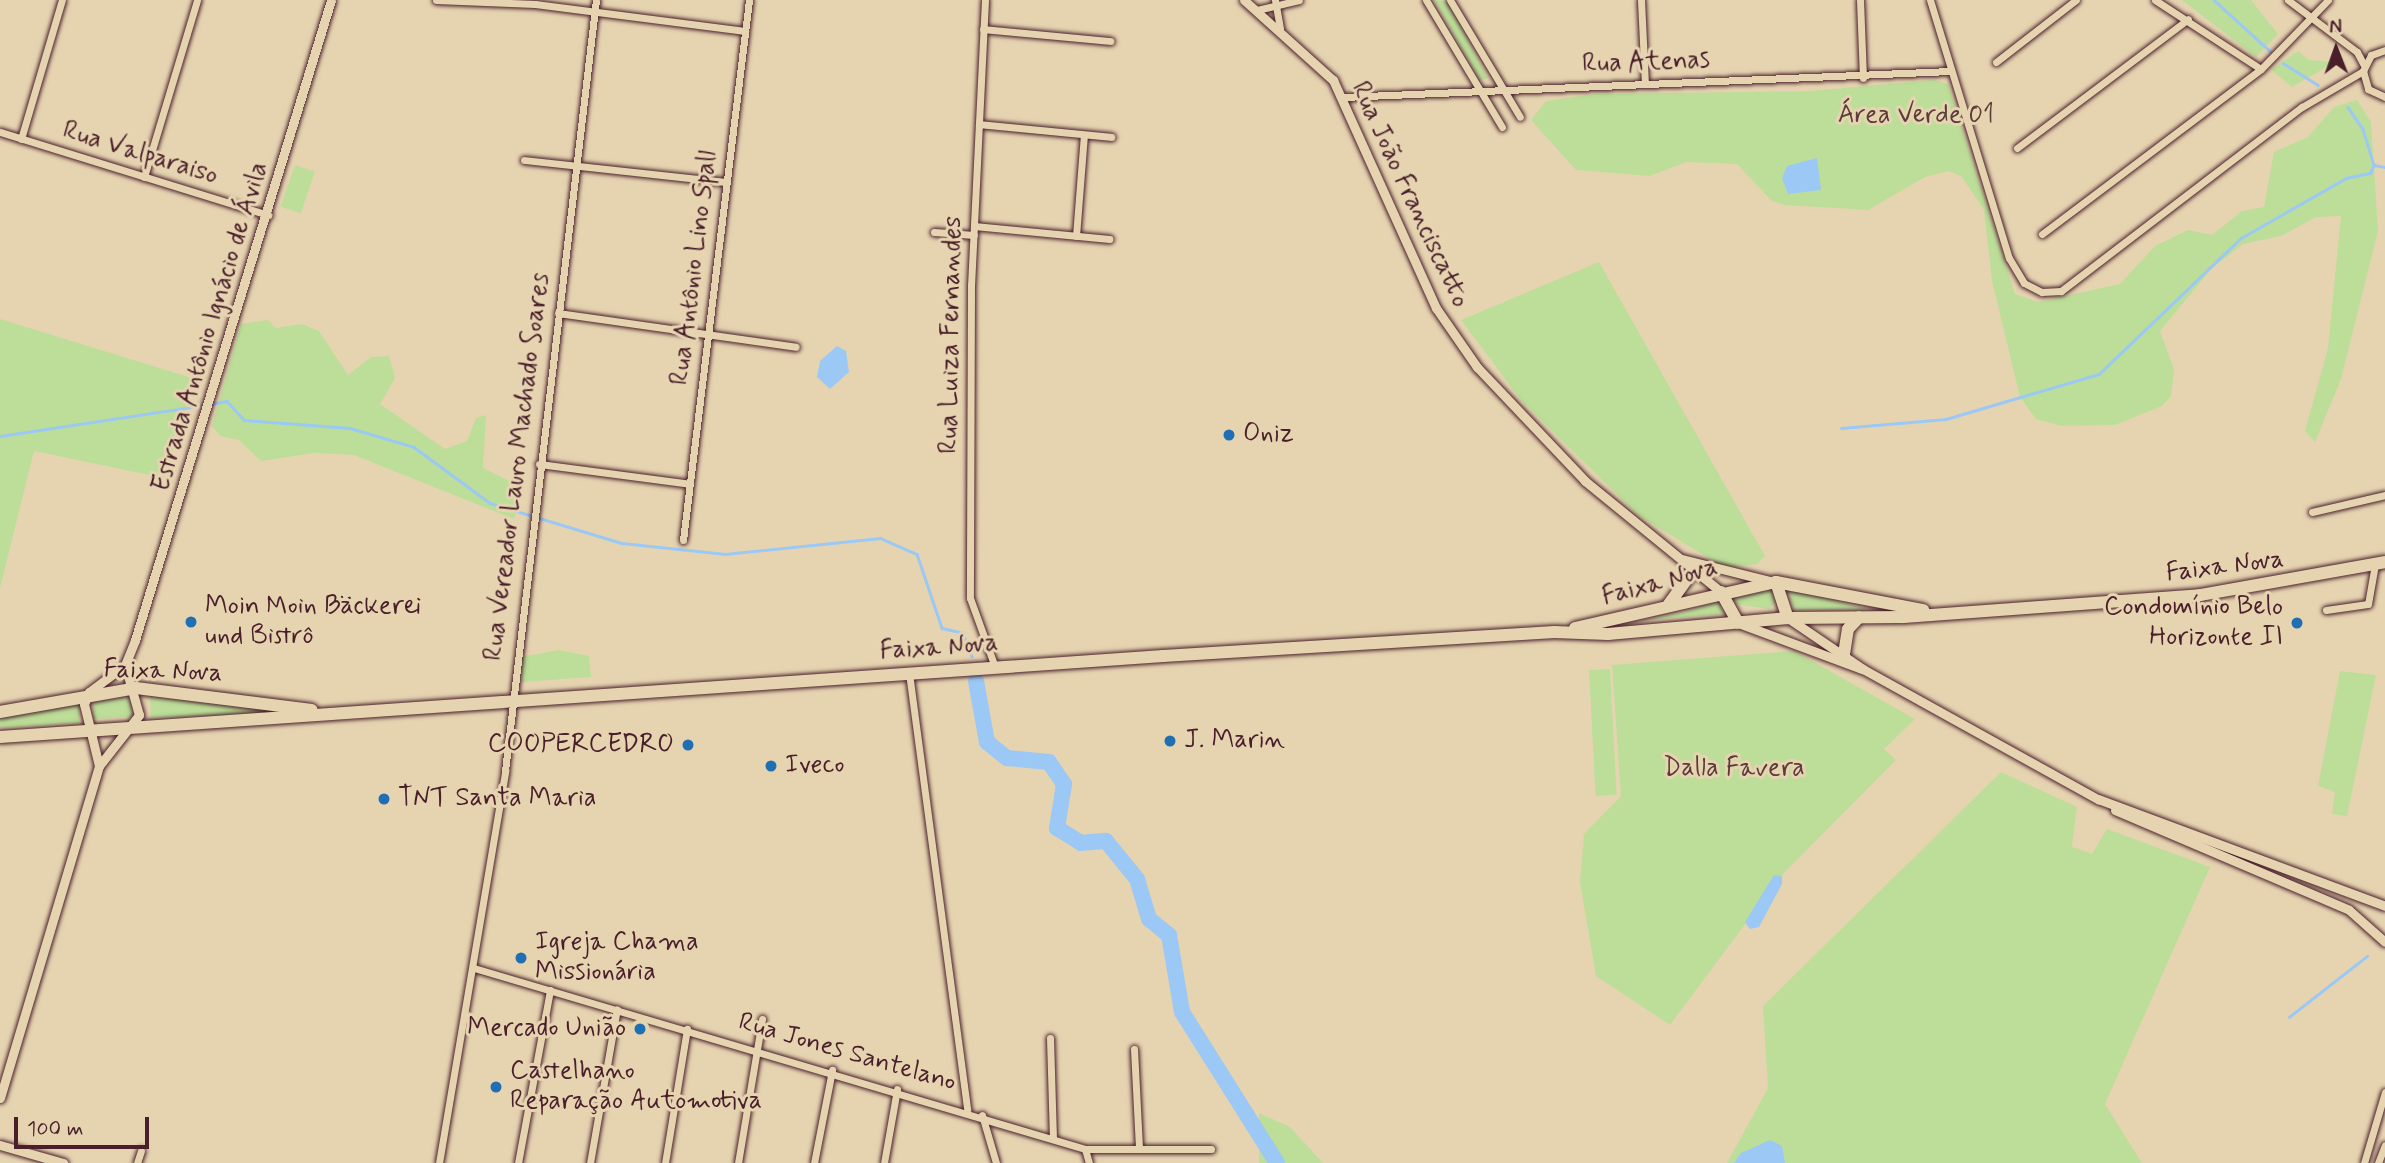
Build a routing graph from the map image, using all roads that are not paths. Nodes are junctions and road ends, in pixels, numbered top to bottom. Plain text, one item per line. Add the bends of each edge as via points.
1 (62, 0) edge
2 (197, 0) edge
3 (331, 0) edge
4 (436, 0) edge
5 (596, 0) edge
6 (749, 0) edge
7 (985, 0) edge
8 (1244, 0) edge
9 (1275, 0) edge
10 (1299, 0) edge
11 (1426, 0) edge
12 (1450, 0) edge
13 (1641, 0) edge
14 (1860, 0) edge
15 (1930, 0) edge
16 (2076, 0) edge
17 (2155, 0) edge
18 (2288, 0) edge
19 (2328, 0) edge
20 (466, 1) edge
21 (1257, 10) junction
22 (1277, 10) junction
23 (594, 12) junction
24 (2316, 17) junction
25 (2188, 19) junction
26 (983, 29) junction
27 (1280, 29) junction
28 (745, 31) junction
29 (1110, 41) dead end
30 (2385, 50) edge
31 (2375, 51) junction
32 (2357, 52) junction
33 (1996, 62) dead end
34 (2364, 68) junction
35 (2261, 69) junction
36 (1951, 71) junction
37 (1863, 78) junction
38 (2350, 81) junction
39 (2365, 83) junction
40 (1645, 84) junction
41 (1502, 88) junction
42 (1479, 89) junction
43 (1343, 97) junction
44 (2381, 97) edge
45 (2385, 104) edge
46 (1520, 117) dead end
47 (979, 124) junction
48 (1502, 127) dead end
49 (0, 132) edge
50 (1084, 135) junction
51 (1111, 137) dead end
52 (21, 139) junction
53 (2017, 148) dead end
54 (524, 160) dead end
55 (576, 165) junction
56 (144, 177) junction
57 (727, 182) junction
58 (268, 215) junction
59 (974, 226) junction
60 (934, 232) dead end
61 (2042, 234) dead end
62 (974, 235) junction
63 (1076, 236) junction
64 (1109, 239) dead end
65 (558, 313) junction
66 (708, 334) junction
67 (796, 346) dead end
68 (540, 464) junction
69 (690, 484) junction
70 (2385, 495) edge
71 (2312, 512) dead end
72 (683, 540) dead end
73 (1680, 559) junction
74 (2380, 563) edge
75 (1693, 571) junction
76 (1776, 582) junction
77 (1721, 592) junction
78 (1664, 608) junction
79 (2326, 610) dead end
80 (1943, 613) junction
81 (1859, 617) junction
82 (1788, 618) junction
83 (1738, 623) junction
84 (1554, 632) junction
85 (1844, 653) junction
86 (125, 665) junction
87 (995, 667) junction
88 (1863, 669) junction
89 (909, 673) junction
90 (136, 688) junction
91 (89, 692) junction
92 (511, 698) junction
93 (0, 712) edge
94 (326, 713) junction
95 (132, 727) junction
96 (86, 730) junction
97 (0, 737) edge
98 (99, 766) junction
99 (2105, 803) junction
100 (2385, 906) edge
101 (2385, 942) edge
102 (474, 968) junction
103 (550, 990) junction
104 (617, 1009) junction
105 (762, 1019) dead end
106 (687, 1029) junction
107 (1050, 1038) dead end
108 (757, 1049) junction
109 (1134, 1049) dead end
110 (832, 1070) junction
111 (897, 1089) junction
112 (2385, 1092) edge
113 (0, 1098) edge
114 (967, 1110) junction
115 (982, 1115) junction
116 (1053, 1139) junction
117 (0, 1145) edge
118 (2385, 1145) edge
119 (1085, 1149) junction
120 (1139, 1149) junction
121 (1211, 1149) dead end
122 (141, 1152) dead end
123 (63, 1163) edge
124 (138, 1163) edge
125 (439, 1163) edge
126 (518, 1163) edge
127 (590, 1163) edge
128 (665, 1163) edge
129 (738, 1163) edge
130 (814, 1163) edge
131 (884, 1163) edge
132 (996, 1163) edge
133 (1089, 1163) edge
134 (2364, 1163) edge
135 (2378, 1163) edge

1 - 52 street
2 - 56 street
3 - 58 street, Estrada Antônio Ignácio de Ávila
4 - 20 street
5 - 23 street, Rua Vereador Lauro Machado Soares
6 - 28 street, Rua Antônio Lino Spall
7 - 26 street, Rua Luiza Fernandes
8 - 21 street, Rua João Franciscatto
9 - 22 street
10 - 22 street
11 - 42 street
12 - 41 street
13 - 40 street
14 - 37 street
15 - 36 street
16 - 33 street
17 - 25 street
18 - 24 street
19 - 24 street
20 - 23 street
21 - 22 street
21 - 27 street, Rua João Franciscatto
22 - 27 street
23 - 28 street
23 - 55 street, Rua Vereador Lauro Machado Soares
24 - 32 street
24 - 35 street
25 - 35 street
25 - 53 street
26 - 29 street
26 - 47 street, Rua Luiza Fernandes
27 - 43 street, Rua João Franciscatto
28 - 57 street, Rua Antônio Lino Spall
30 - 31 street
31 - 32 street
31 - 34 street
32 - 34 street
34 - 38 street
34 - 39 street
35 - 61 street
36 - 37 street, Rua Atenas
36 - 38 street via 2009,258 2024,283 2042,292 2061,291 2302,107
37 - 40 street, Rua Atenas
38 - 39 street
39 - 44 street
40 - 41 street, Rua Atenas
41 - 42 street, Rua Atenas
41 - 46 street
42 - 43 street, Rua Atenas
42 - 48 street
43 - 73 street, Rua João Franciscatto via 1436,308 1456,340 1585,481
44 - 45 street
47 - 50 street
47 - 59 street, Rua Luiza Fernandes
49 - 52 street, Rua Valparaiso
50 - 51 street
50 - 63 street
52 - 56 street, Rua Valparaiso
54 - 55 street
55 - 57 street
55 - 65 street, Rua Vereador Lauro Machado Soares
56 - 58 street, Rua Valparaiso
57 - 66 street, Rua Antônio Lino Spall
58 - 86 street, Estrada Antônio Ignácio de Ávila
59 - 62 street, Rua Luiza Fernandes
59 - 63 street
60 - 62 street
62 - 87 street, Rua Luiza Fernandes via 970,598
63 - 64 street
65 - 66 street
65 - 68 street, Rua Vereador Lauro Machado Soares
66 - 67 street
66 - 69 street, Rua Antônio Lino Spall
68 - 69 street
68 - 92 street, Rua Vereador Lauro Machado Soares
69 - 72 street, Rua Antônio Lino Spall
70 - 71 street
73 - 75 street, Rua João Franciscatto
73 - 76 street, Rua João Franciscatto
74 - 79 street via 2368,604
74 - 80 highway, Faixa Nova via 2200,595
75 - 77 street, Rua João Franciscatto
75 - 78 highway via 1680,597
76 - 77 highway, Faixa Nova
76 - 80 highway, Faixa Nova
76 - 82 highway
77 - 78 highway, Faixa Nova
77 - 83 highway
78 - 84 highway, Faixa Nova
80 - 81 highway, Faixa Nova
81 - 82 highway, Faixa Nova
81 - 85 highway via 1848,629
82 - 83 highway, Faixa Nova
82 - 85 street
83 - 84 highway, Faixa Nova via 1608,634
83 - 88 street
84 - 87 highway, Faixa Nova
85 - 88 street
86 - 90 street
86 - 91 street
87 - 89 highway, Faixa Nova
88 - 99 street
89 - 92 highway, Faixa Nova
89 - 114 street
90 - 91 highway, Faixa Nova
90 - 94 highway, Faixa Nova
90 - 95 street via 139,715
91 - 93 highway, Faixa Nova
91 - 96 street via 83,713
92 - 94 highway, Faixa Nova
92 - 102 street, Rua Vereador Lauro Machado Soares
94 - 95 highway, Faixa Nova
95 - 96 highway, Faixa Nova
95 - 98 street
96 - 97 highway, Faixa Nova
96 - 98 street
98 - 113 street
99 - 100 street
99 - 101 street via 2131,821 2350,910
102 - 103 street, Rua Jones Santelano
102 - 125 street, Rua Vereador Lauro Machado Soares
103 - 104 street, Rua Jones Santelano
103 - 126 street
104 - 106 street, Rua Jones Santelano
104 - 127 street
105 - 108 street
106 - 108 street, Rua Jones Santelano
106 - 128 street
107 - 116 street
108 - 110 street, Rua Jones Santelano
108 - 129 street
109 - 120 street
110 - 111 street, Rua Jones Santelano
110 - 130 street
111 - 114 street, Rua Jones Santelano
111 - 131 street
112 - 134 street
114 - 115 street, Rua Jones Santelano
115 - 116 street, Rua Jones Santelano
115 - 132 street
116 - 119 street, Rua Jones Santelano
117 - 123 street
118 - 135 street
119 - 120 street, Rua Jones Santelano
119 - 133 street
120 - 121 street, Rua Jones Santelano
122 - 124 street

